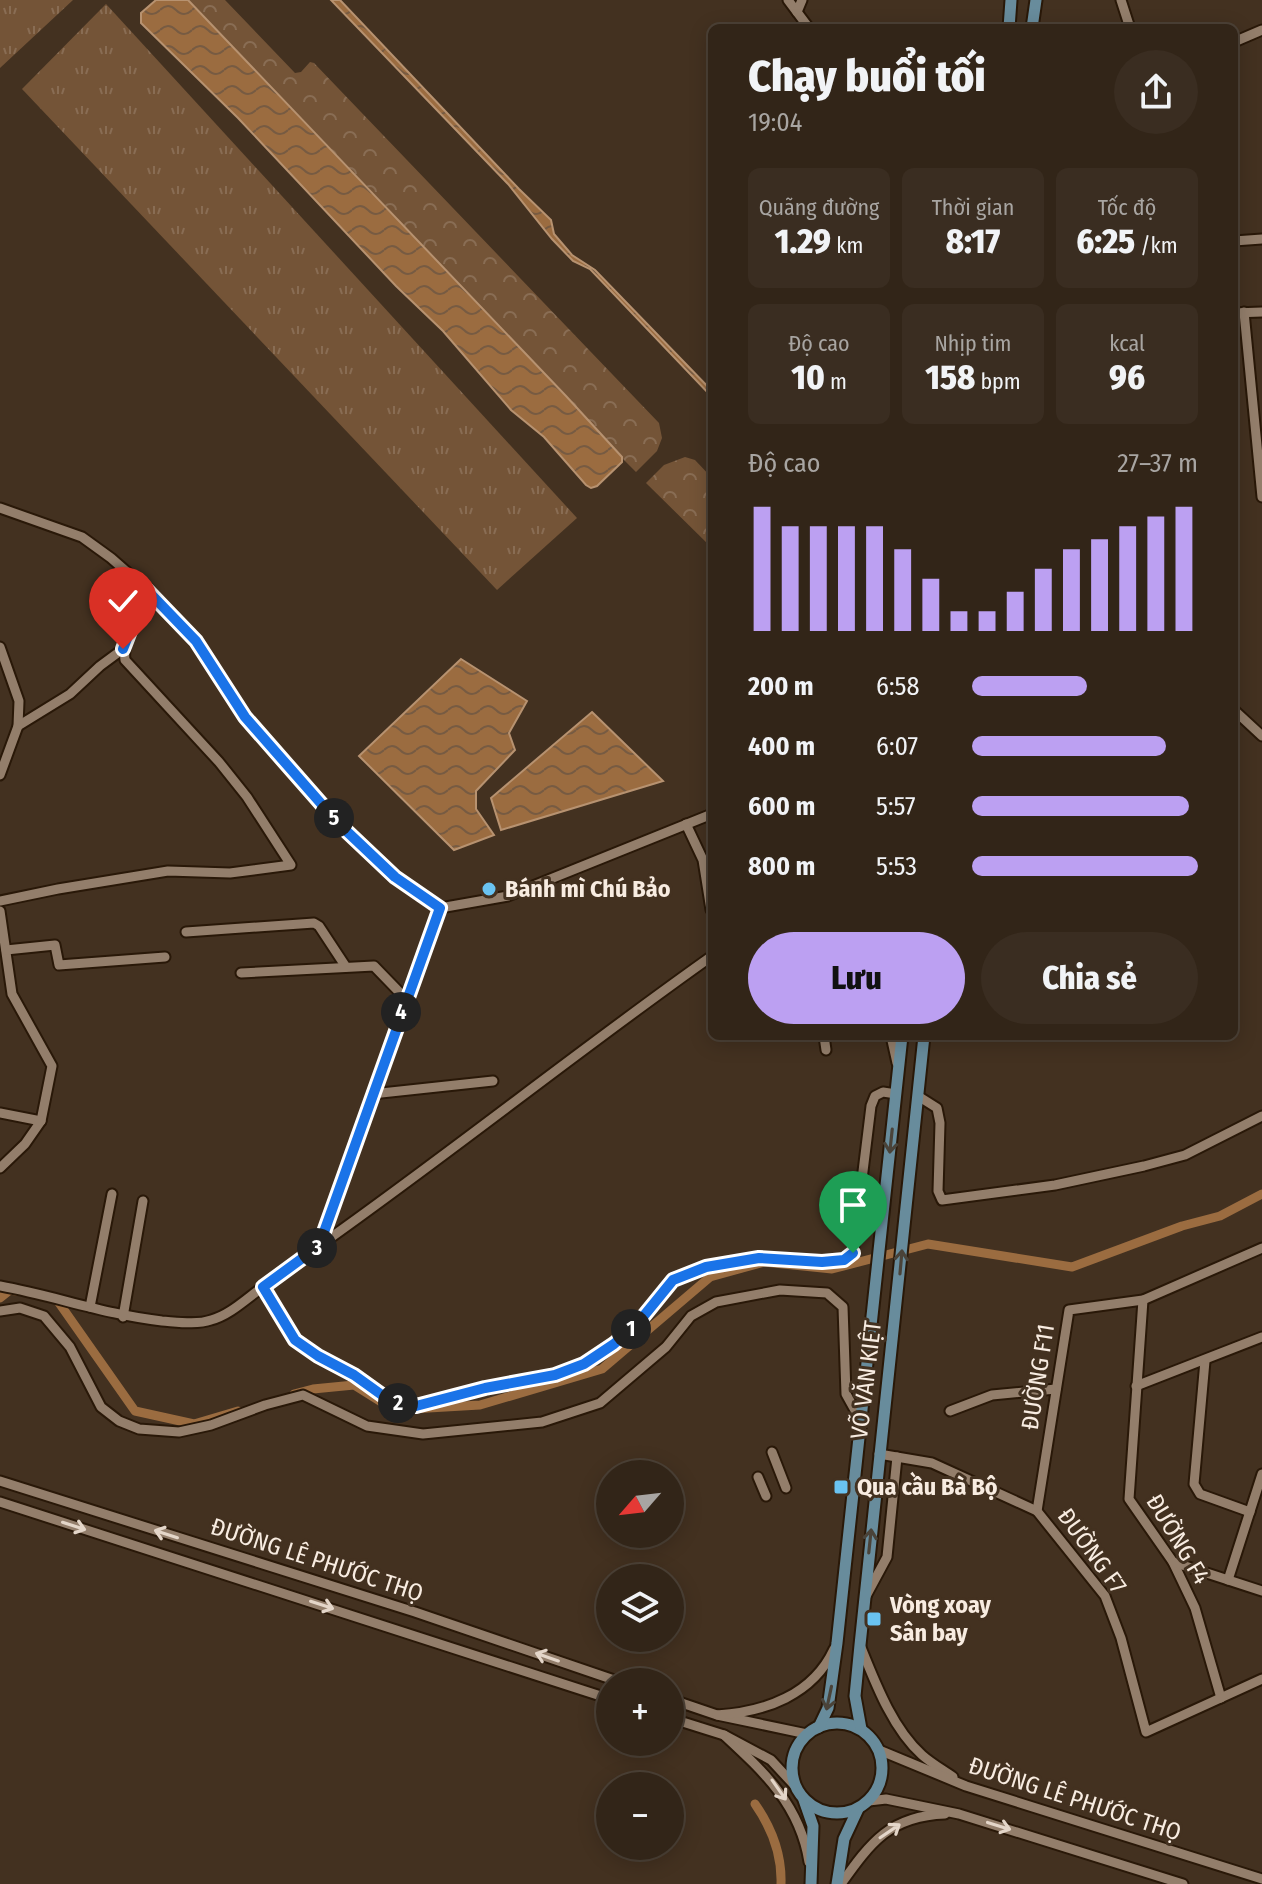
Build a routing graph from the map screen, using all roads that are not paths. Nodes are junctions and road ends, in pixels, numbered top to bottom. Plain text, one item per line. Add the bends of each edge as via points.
1 (788, 0) edge
2 (802, 0) edge
3 (1011, 0) edge
4 (1036, 0) edge
5 (1121, 0) edge
6 (797, 12) junction
7 (806, 24) edge
8 (1009, 24) edge
9 (1033, 24) edge
10 (1129, 24) edge
11 (1262, 30) edge
12 (1238, 40) edge
13 (1262, 239) edge
14 (1238, 241) edge
15 (1262, 312) edge
16 (1239, 313) edge
17 (1262, 497) edge
18 (0, 508) edge
19 (144, 587) junction
20 (0, 647) edge
21 (123, 649) junction
22 (1238, 714) edge
23 (18, 726) junction
24 (1262, 736) edge
25 (13, 742) junction
26 (0, 745) edge
27 (0, 775) edge
28 (708, 816) edge
29 (686, 824) junction
30 (708, 891) edge
31 (0, 901) edge
32 (440, 908) junction
33 (0, 911) edge
34 (186, 932) dead end
35 (2, 933) edge
36 (6, 950) junction
37 (165, 957) dead end
38 (708, 959) edge
39 (346, 967) junction
40 (241, 973) dead end
41 (0, 994) edge
42 (14, 995) junction
43 (405, 998) junction
44 (825, 1040) edge
45 (892, 1040) edge
46 (902, 1040) edge
47 (924, 1040) edge
48 (826, 1050) dead end
49 (898, 1070) junction
50 (493, 1081) dead end
51 (372, 1094) junction
52 (896, 1094) junction
53 (918, 1096) junction
54 (0, 1113) edge
55 (1262, 1116) edge
56 (41, 1121) junction
57 (0, 1168) edge
58 (112, 1194) dead end
59 (143, 1201) dead end
60 (319, 1246) junction
61 (1262, 1248) edge
62 (0, 1286) edge
63 (263, 1287) junction
64 (1143, 1300) junction
65 (90, 1307) junction
66 (0, 1311) edge
67 (123, 1317) junction
68 (1262, 1337) edge
69 (1205, 1361) junction
70 (1136, 1386) junction
71 (1056, 1389) junction
72 (950, 1411) dead end
73 (861, 1421) junction
74 (772, 1452) dead end
75 (879, 1454) junction
76 (897, 1457) junction
77 (1262, 1474) edge
78 (758, 1477) dead end
79 (0, 1481) edge
80 (786, 1488) dead end
81 (766, 1496) dead end
82 (0, 1502) edge
83 (1037, 1511) junction
84 (1250, 1512) junction
85 (1173, 1562) junction
86 (1228, 1580) junction
87 (1262, 1591) edge
88 (864, 1599) junction
89 (837, 1643) junction
90 (860, 1645) junction
91 (596, 1674) edge
92 (1262, 1679) edge
93 (596, 1694) edge
94 (1221, 1698) junction
95 (684, 1704) edge
96 (717, 1715) junction
97 (684, 1722) edge
98 (819, 1727) junction
99 (861, 1729) junction
100 (807, 1734) junction
101 (724, 1735) junction
102 (879, 1750) junction
103 (966, 1786) junction
104 (796, 1787) junction
105 (804, 1799) junction
106 (869, 1801) junction
107 (858, 1809) junction
108 (959, 1814) junction
109 (1262, 1879) edge
110 (812, 1882) edge
111 (839, 1884) edge
112 (1183, 1884) edge

1 - 6 street
2 - 6 street
3 - 8 main road
4 - 9 main road
5 - 10 street
6 - 7 street
11 - 12 street
13 - 14 street
15 - 16 street
16 - 17 street
18 - 19 street via 82,537
19 - 21 street
19 - 32 street via 196,641 245,717 339,824 395,877
20 - 23 street via 19,701
21 - 23 street via 70,694
21 - 31 street via 134,671 247,797 291,865 230,873 168,871
22 - 24 street
23 - 25 street
25 - 26 street
25 - 27 street
28 - 29 street
29 - 30 street via 703,860
29 - 32 street via 508,896
32 - 43 street
33 - 35 street
34 - 39 street via 314,923
35 - 36 street
36 - 37 street via 55,945 59,965
36 - 42 street
38 - 60 street
39 - 40 street
39 - 43 street via 374,966
41 - 42 street
42 - 56 street via 52,1066
43 - 51 street
44 - 48 street
45 - 49 street
46 - 49 main road, VÕ VĂN KIỆT
47 - 53 main road, VÕ VĂN KIỆT
49 - 52 main road, VÕ VĂN KIỆT
50 - 51 street
51 - 60 street
52 - 63 street via 883,1092 871,1106 853,1253 844,1260 822,1262 759,1258 706,1267 673,1280 614,1344 555,1375 416,1406 393,1403 295,1340
52 -> 73 main road, VÕ VĂN KIỆT
53 - 55 street via 937,1108 942,1200 1144,1166 1185,1155
75 -> 53 main road, VÕ VĂN KIỆT
54 - 56 street
56 - 57 street
58 - 65 street
59 - 67 street
60 - 63 street
61 - 64 street, ĐƯỜNG F11
62 - 65 street
63 - 67 street via 210,1321
64 - 70 street, ĐƯỜNG F4
64 - 71 street, ĐƯỜNG F11 via 1069,1310
65 - 67 street
66 - 73 street via 20,1308 44,1316 70,1347 101,1407 139,1429 190,1430 303,1395 367,1426 423,1434 542,1422 600,1403 666,1347 691,1316 716,1302 780,1290 827,1293 843,1307 846,1394
68 - 69 street
69 - 70 street
69 - 84 street via 1194,1484 1200,1494
70 - 85 street, ĐƯỜNG F4 via 1129,1499
71 - 72 street via 992,1395
71 - 83 street, ĐƯỜNG F11
73 - 89 main road, VÕ VĂN KIỆT
74 - 80 street
75 - 76 street, ĐƯỜNG F7
88 -> 75 main road, VÕ VĂN KIỆT
76 - 83 street, ĐƯỜNG F7 via 932,1463
76 - 88 street via 887,1557
77 - 84 street
78 - 81 street
91 -> 79 street, ĐƯỜNG LÊ PHƯỚC THỌ
82 -> 93 street, ĐƯỜNG LÊ PHƯỚC THỌ
83 - 94 street, ĐƯỜNG F7 via 1105,1596 1146,1732
84 - 86 street
85 - 86 street
85 - 94 street, ĐƯỜNG F4 via 1195,1608
86 - 87 street
88 - 90 main road, VÕ VĂN KIỆT
89 - 96 street via 828,1663 794,1694 740,1714
89 -> 98 main road, VÕ VĂN KIỆT via 828,1708
90 - 99 main road, VÕ VĂN KIỆT via 855,1696
90 - 103 street via 906,1736 922,1755
92 - 94 street
95 - 96 street
96 - 100 street
97 - 101 street
98 - 99 main road via 833,1723
98 - 100 main road
99 - 102 main road
100 - 104 main road via 793,1759
101 - 104 street via 771,1760
101 -> 110 street via 769,1777 787,1802 803,1835
102 - 103 street, ĐƯỜNG LÊ PHƯỚC THỌ
102 - 106 main road via 882,1777
103 - 109 street, ĐƯỜNG LÊ PHƯỚC THỌ
104 - 105 main road
105 - 107 main road via 829,1813
105 - 110 main road via 813,1826
106 - 107 main road
106 - 108 street, ĐƯỜNG LÊ PHƯỚC THỌ via 886,1799
107 - 111 main road via 844,1839
111 -> 108 street via 891,1828 913,1817
108 -> 112 street, ĐƯỜNG LÊ PHƯỚC THỌ

